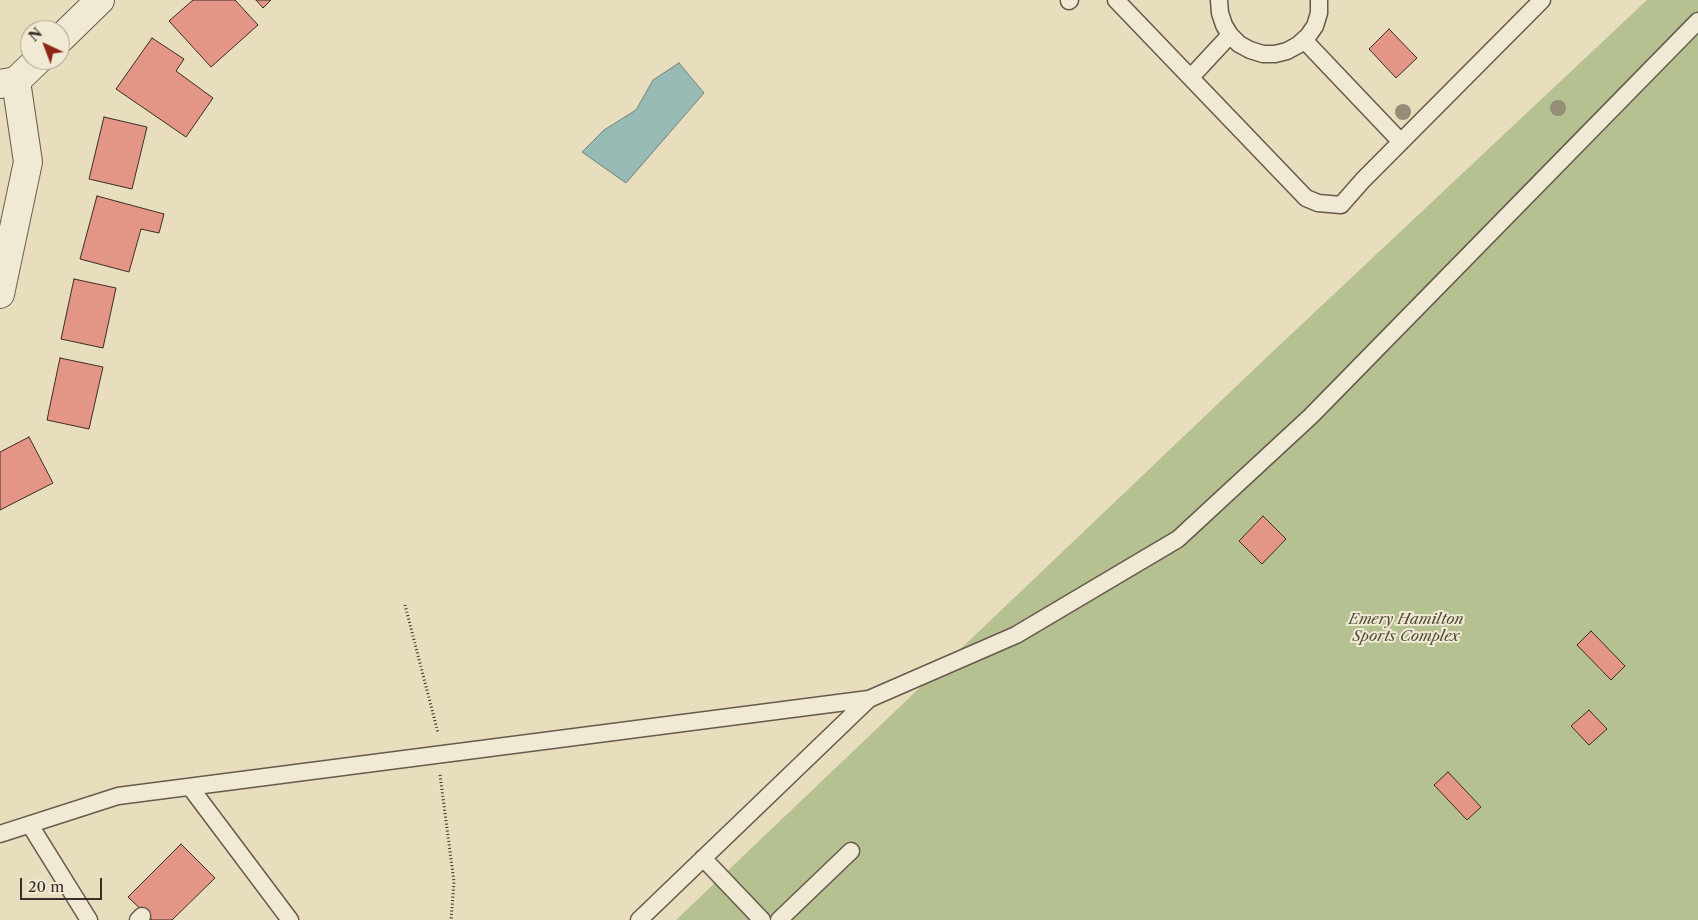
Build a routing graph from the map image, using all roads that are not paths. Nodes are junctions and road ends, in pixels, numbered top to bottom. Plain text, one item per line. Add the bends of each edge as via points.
1 (100, 0) edge
2 (1116, 0) edge
3 (1219, 0) edge
4 (1319, 0) edge
5 (1542, 0) edge
6 (1698, 21) edge
7 (70, 29) edge
8 (1230, 35) junction
9 (1304, 40) junction
10 (25, 70) edge
11 (1191, 77) junction
12 (8, 83) edge
13 (1401, 142) junction
14 (0, 294) edge
15 (869, 699) junction
16 (190, 787) junction
17 (30, 825) junction
18 (0, 834) edge
19 (850, 852) dead end
20 (703, 858) junction
21 (89, 920) edge
22 (290, 920) edge
23 (639, 920) edge
24 (762, 920) edge
25 (780, 920) edge

1 - 7 street
2 - 11 lane
3 - 8 lane via 1220,13
4 - 9 lane via 1315,26
5 - 13 lane
6 - 15 lane via 1310,416 1178,540 1016,635
8 - 9 lane via 1239,44 1262,54 1287,51
8 - 11 lane
9 - 13 lane
10 - 12 street
11 - 13 lane via 1306,198 1318,203 1340,205
12 - 14 street via 28,162
15 - 16 lane
15 - 20 lane
16 - 17 lane via 118,796
16 - 22 lane
17 - 18 lane
17 - 21 lane
19 - 25 lane
20 - 23 lane
20 - 24 lane

